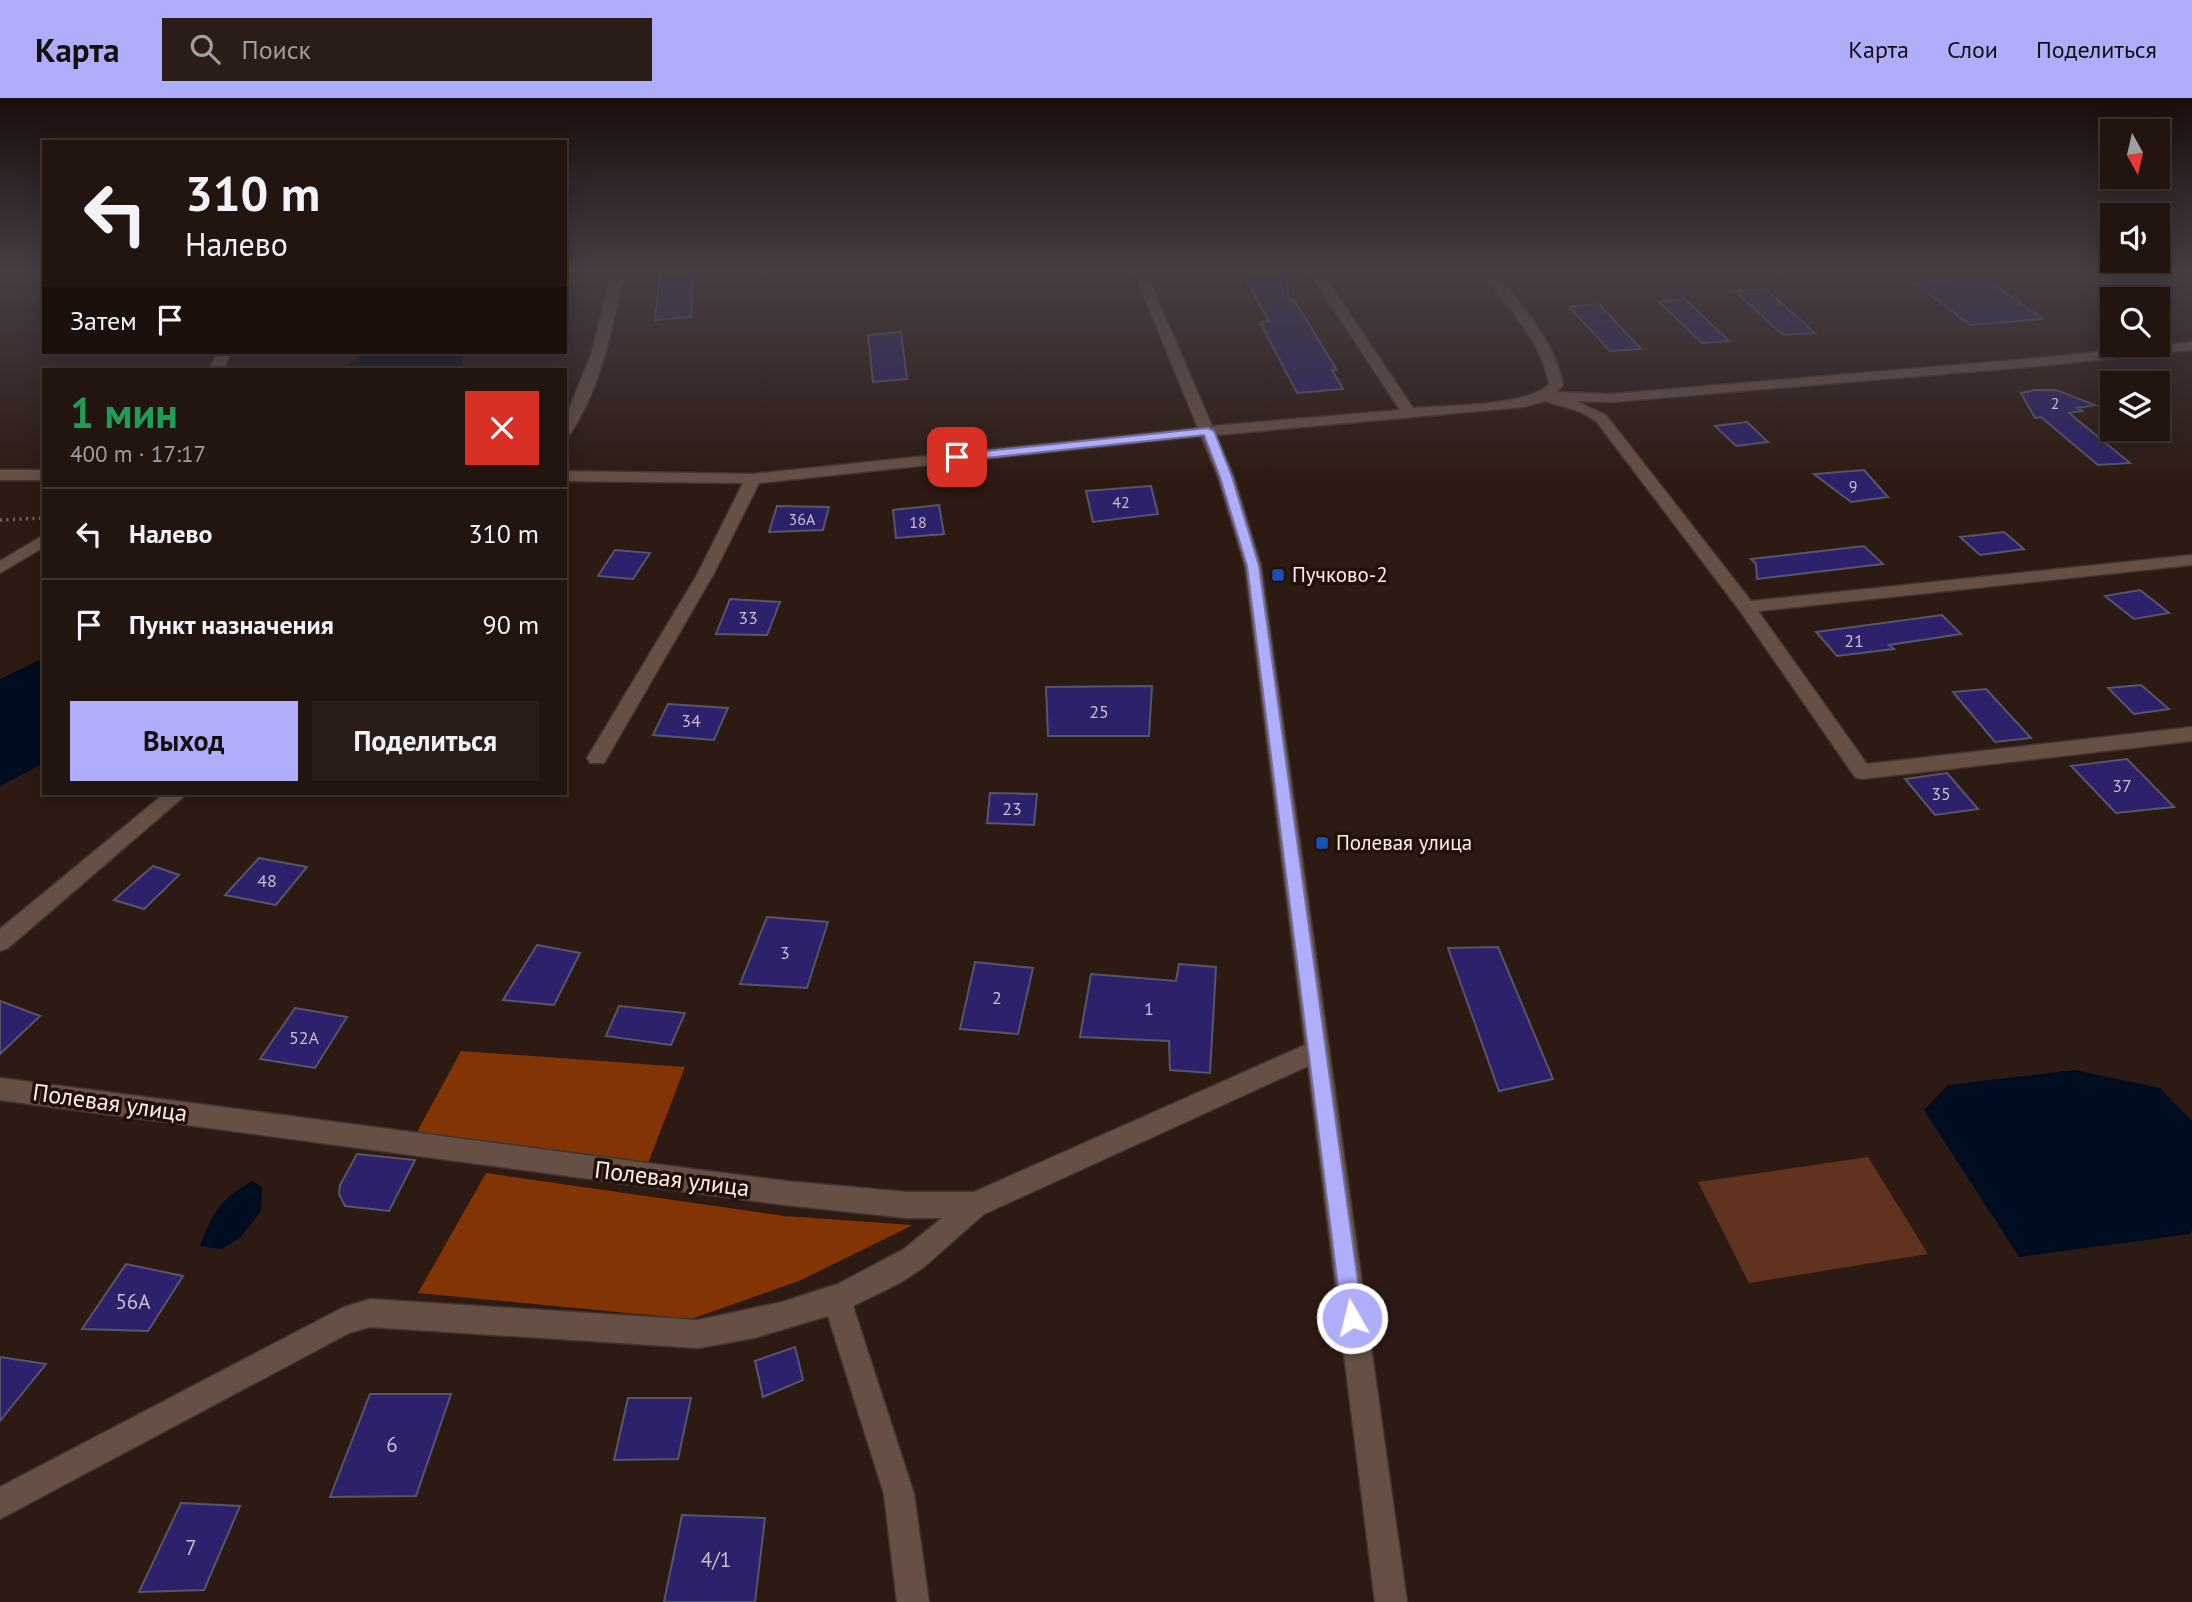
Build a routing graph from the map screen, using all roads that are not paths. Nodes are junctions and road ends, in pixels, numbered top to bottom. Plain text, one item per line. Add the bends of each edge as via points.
1 (600, 342) edge
2 (1170, 342) edge
3 (1362, 342) edge
4 (1539, 342) edge
5 (2192, 346) edge
6 (1545, 396) junction
7 (1409, 413) junction
8 (567, 428) edge
9 (1208, 431) junction
10 (0, 475) edge
11 (42, 475) edge
12 (567, 476) edge
13 (754, 479) junction
14 (42, 541) edge
15 (2192, 560) edge
16 (0, 568) edge
17 (1746, 607) junction
18 (2192, 734) edge
19 (597, 758) dead end
20 (176, 795) edge
21 (0, 942) edge
22 (1316, 1051) junction
23 (0, 1088) edge
24 (975, 1205) junction
25 (836, 1297) junction
26 (0, 1504) edge
27 (913, 1602) edge
28 (1391, 1602) edge

1 - 8 street via 576,416
2 - 9 street
3 - 7 street
4 - 6 street via 1555,373 1556,386
5 - 6 street via 1612,398
6 - 7 street via 1524,403
6 - 17 street via 1601,418
7 - 9 street
9 - 13 street
9 - 22 street via 1253,566
10 - 11 street
12 - 13 street
13 - 19 street via 705,575
14 - 16 street
15 - 17 street
17 - 18 street via 1862,772
20 - 21 street
22 - 24 street, Полевая улица
22 - 28 street
23 - 24 street, Полевая улица via 785,1193 907,1205
24 - 25 street via 916,1257
25 - 26 street via 732,1329 698,1334 370,1312 344,1321
25 - 27 street via 899,1494

